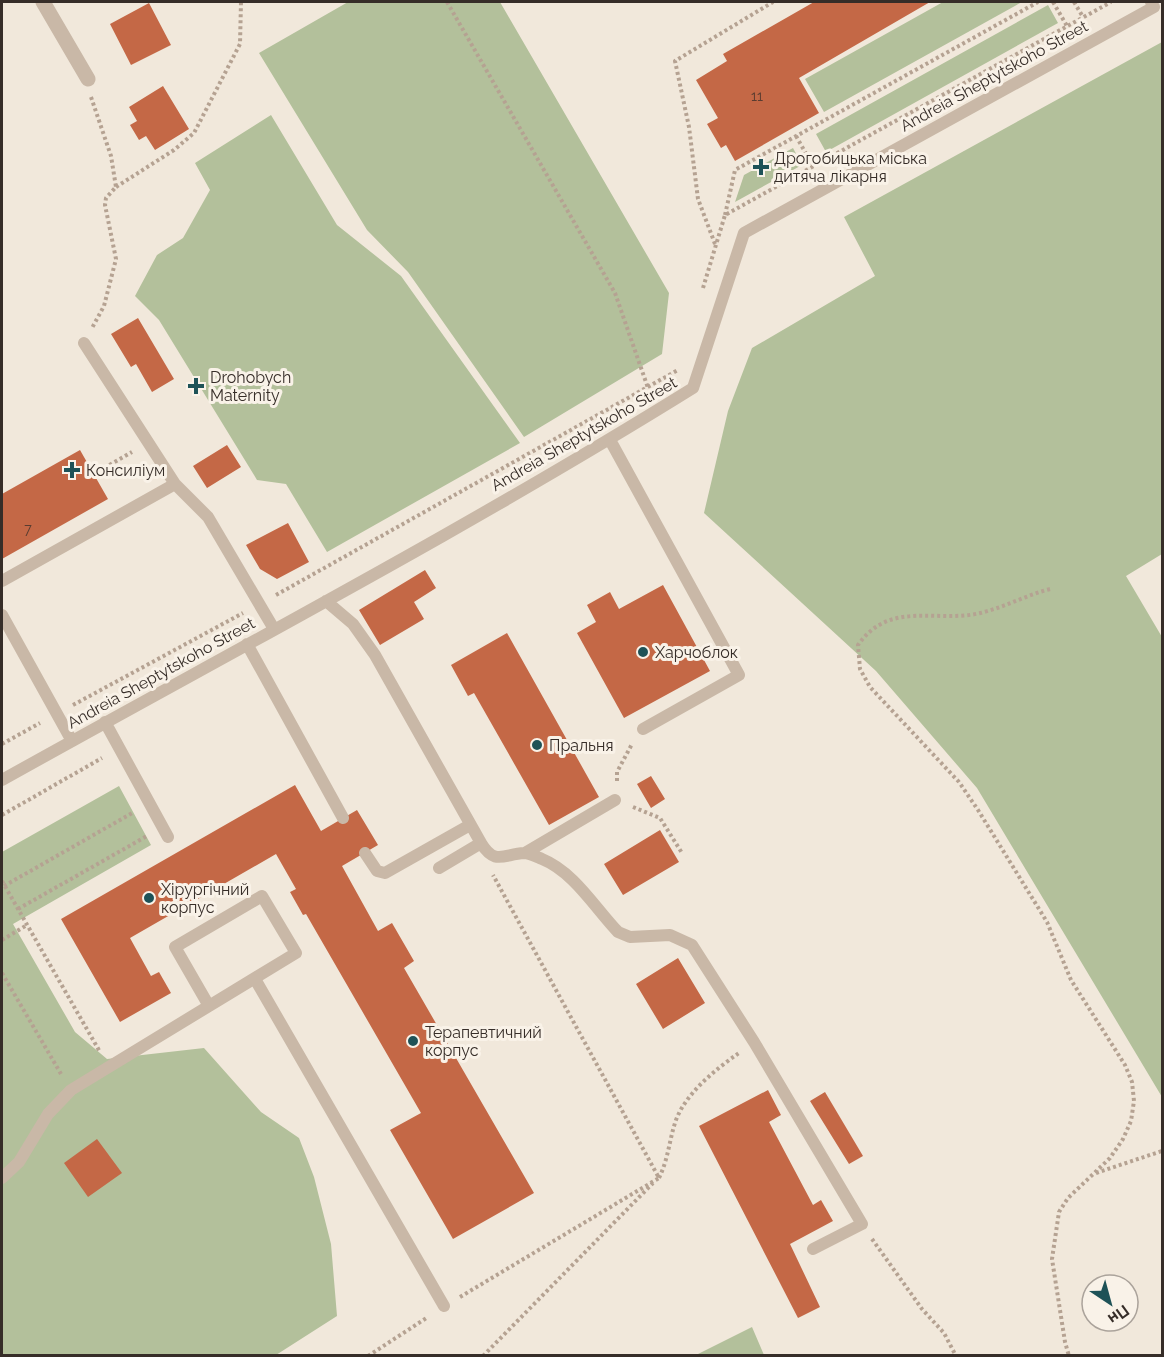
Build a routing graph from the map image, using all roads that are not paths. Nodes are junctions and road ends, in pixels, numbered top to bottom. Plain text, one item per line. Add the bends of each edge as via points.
1 (43, 2) edge
2 (1152, 4) edge
3 (88, 79) road end
4 (84, 343) road end
5 (610, 440) junction
6 (175, 484) junction
7 (2, 581) edge
8 (326, 601) junction
9 (2, 615) edge
10 (274, 629) junction
11 (247, 644) junction
12 (105, 722) junction
13 (643, 729) road end
14 (72, 741) junction
15 (2, 780) edge
16 (615, 800) road end
17 (344, 818) dead end
18 (470, 825) junction
19 (166, 832) road end
20 (480, 843) junction
21 (365, 853) dead end
22 (525, 853) junction
23 (439, 868) dead end
24 (255, 979) junction
25 (209, 1006) junction
26 (2, 1178) edge
27 (813, 1249) dead end
28 (444, 1306) road end

1 - 3 street
2 - 5 lane, Andreia Sheptytskoho Street via 744,232 693,388
4 - 6 lane
5 - 8 lane, Andreia Sheptytskoho Street
5 - 13 lane via 739,675
6 - 7 lane
6 - 10 lane via 208,517
8 - 10 lane, Andreia Sheptytskoho Street
8 - 18 lane via 353,624 375,655
9 - 14 lane
10 - 11 lane, Andreia Sheptytskoho Street
11 - 12 lane, Andreia Sheptytskoho Street
11 - 17 lane
12 - 14 lane, Andreia Sheptytskoho Street
12 - 19 lane
14 - 15 lane, Andreia Sheptytskoho Street
16 - 22 lane
18 - 20 lane
18 - 21 lane via 385,873 377,871
20 - 22 lane via 490,854 509,858
20 - 23 lane
22 - 27 lane via 555,864 618,932 630,937 670,935 692,945 861,1224
24 - 25 lane
24 - 25 lane via 296,953 262,896 175,947
24 - 28 lane
25 - 26 lane via 71,1090 48,1114 19,1162

